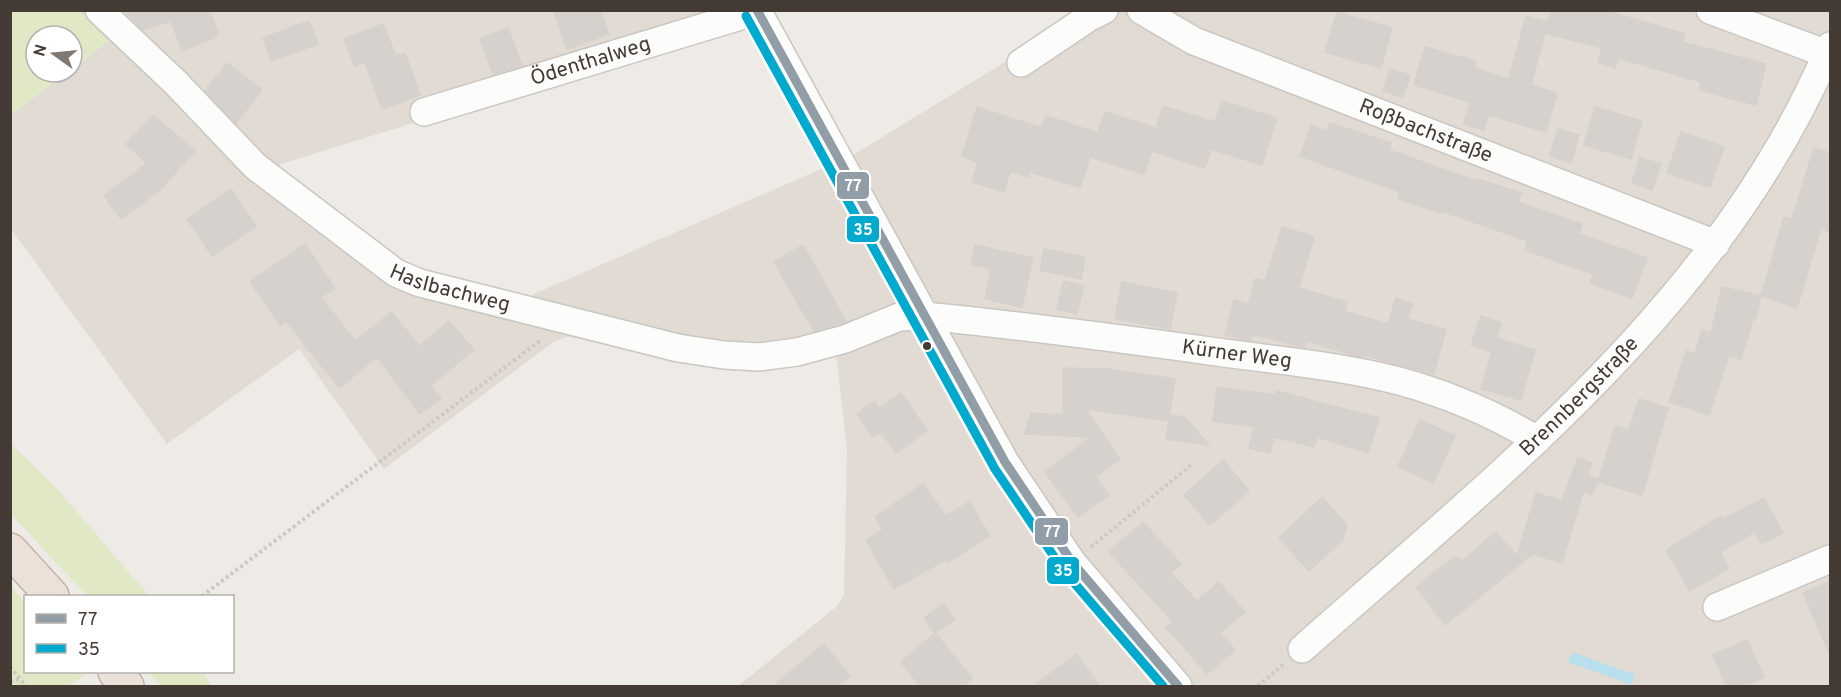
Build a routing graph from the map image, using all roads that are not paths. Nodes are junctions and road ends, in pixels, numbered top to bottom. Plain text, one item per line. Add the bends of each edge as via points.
1 (99, 10) edge
2 (1104, 10) edge
3 (1141, 10) edge
4 (1710, 10) edge
5 (757, 11) edge
6 (1829, 50) edge
7 (1021, 63) dead end
8 (424, 112) dead end
9 (1716, 244) junction
10 (924, 316) junction
11 (1537, 440) junction
12 (10, 550) edge
13 (1830, 560) edge
14 (50, 595) edge
15 (1717, 607) dead end
16 (1302, 649) road end
17 (116, 673) edge
18 (127, 687) edge
19 (1178, 687) edge

1 - 10 street, Haslbachweg via 255,165 396,273 420,283 678,348 724,355 759,357 797,352 845,339 899,317
2 - 7 street
3 - 9 street, Roßbachstraße via 1194,41
4 - 6 street
5 - 8 street, Ödenthalweg
5 - 10 street
6 - 9 street, Brennbergstraße via 1773,157
9 - 11 street, Brennbergstraße via 1661,313
10 - 11 street, Kürner Weg via 1357,372 1399,381 1469,405
10 - 19 street via 993,444 1072,562
11 - 16 street, Brennbergstraße
12 - 14 highway
13 - 15 street
17 - 18 highway

